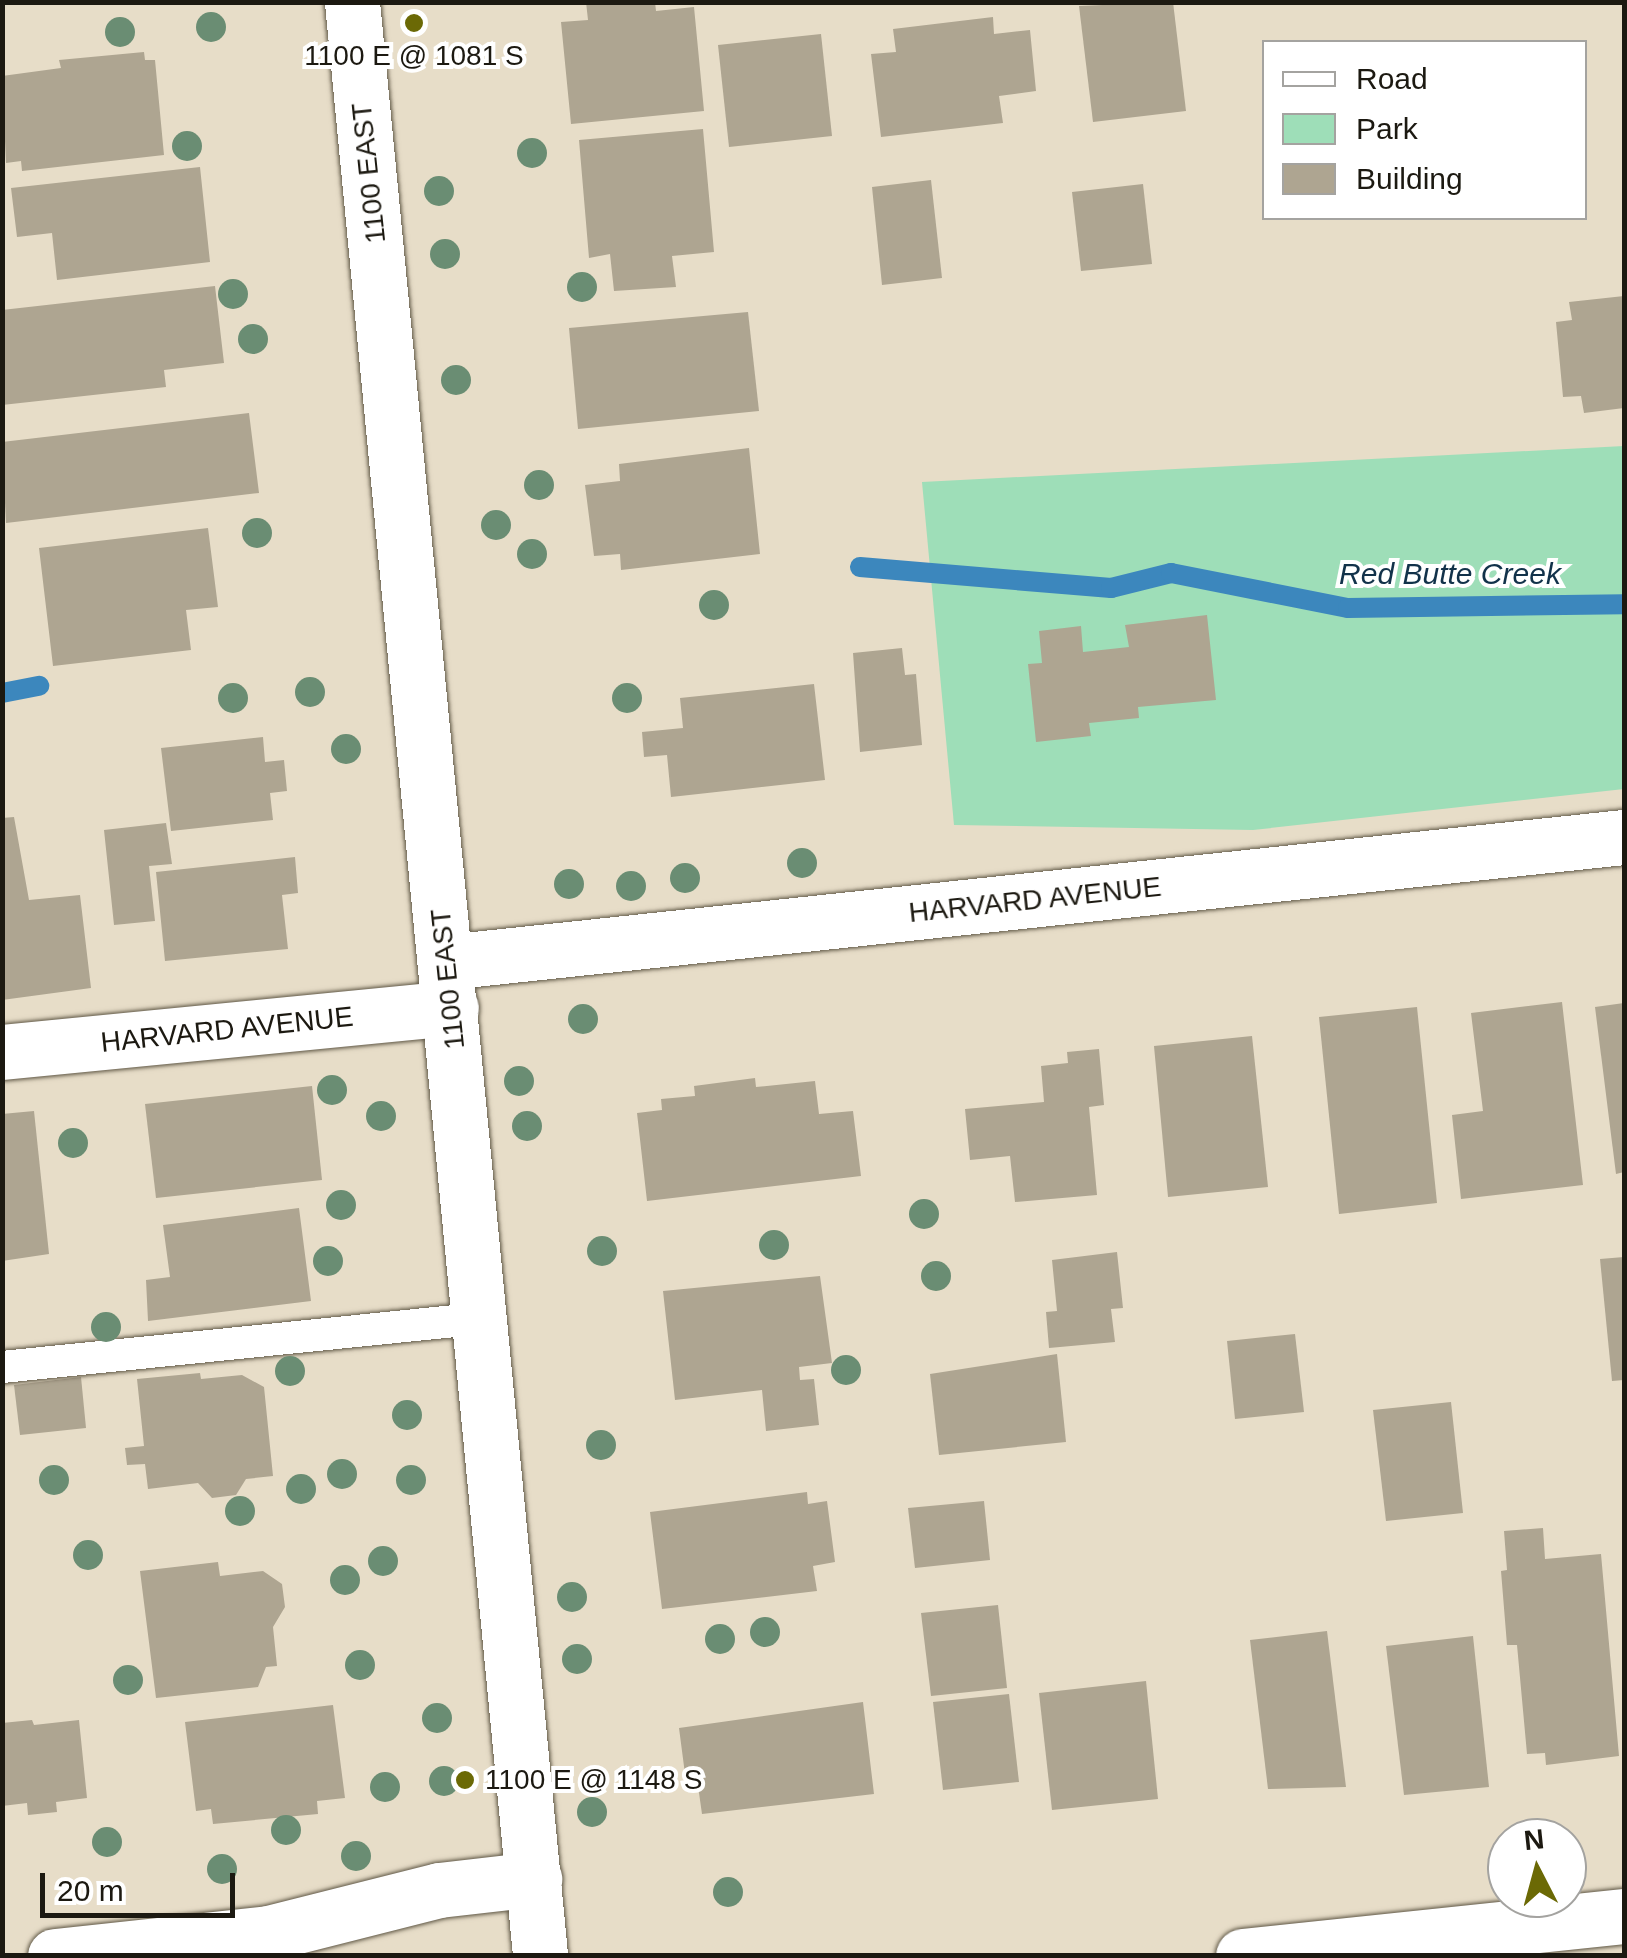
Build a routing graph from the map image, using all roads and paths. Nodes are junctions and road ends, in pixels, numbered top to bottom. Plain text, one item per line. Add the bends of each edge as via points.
1 (352, 2) edge
2 (1624, 837) edge
3 (448, 985) junction
4 (2, 1052) edge
5 (481, 1318) junction
6 (2, 1367) edge
7 (534, 1879) junction
8 (1624, 1916) edge
9 (55, 1956) edge
10 (540, 1956) edge
11 (1243, 1956) edge

1 - 3 street, 1100 EAST
2 - 3 street, HARVARD AVENUE
3 - 4 street, HARVARD AVENUE
3 - 5 street, 1100 EAST
5 - 6 lane
5 - 7 street, 1100 EAST
7 - 9 street via 439,1890 269,1933
7 - 10 street, 1100 EAST
8 - 11 street

